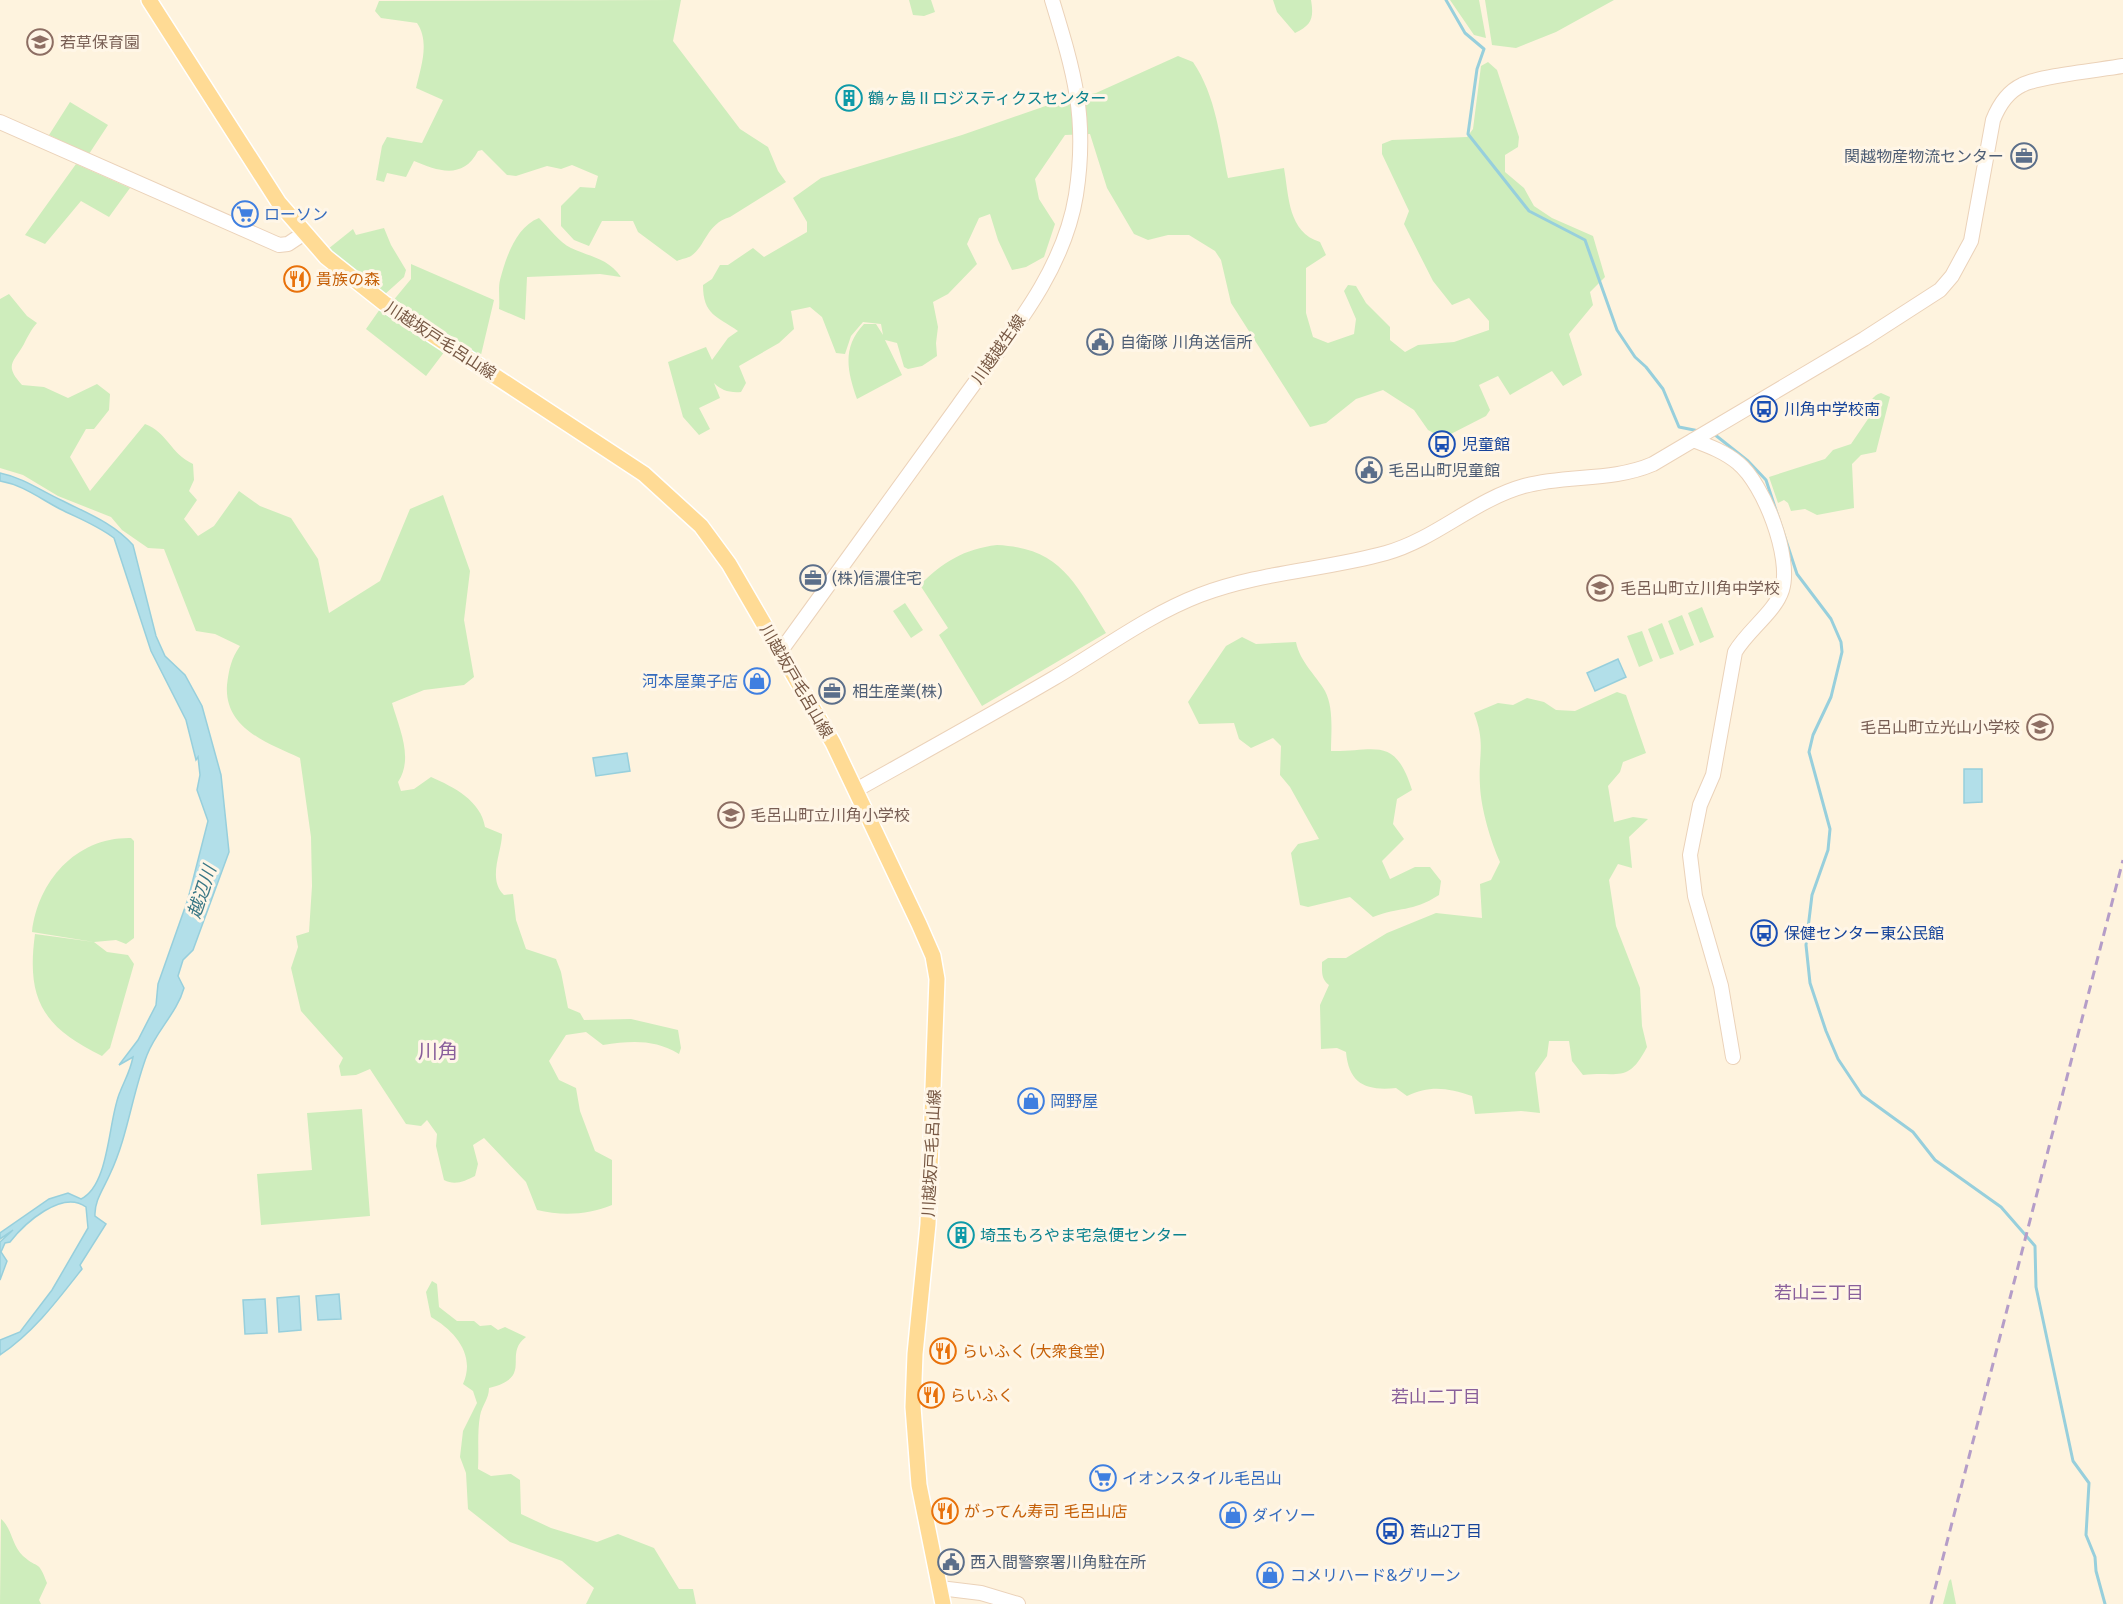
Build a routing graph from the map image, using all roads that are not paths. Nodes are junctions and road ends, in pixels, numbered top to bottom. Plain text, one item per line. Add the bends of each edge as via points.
1 (149, 0) edge
2 (1052, 0) edge
3 (2123, 66) edge
4 (0, 122) edge
5 (303, 234) junction
6 (1693, 440) junction
7 (780, 652) junction
8 (856, 790) junction
9 (1733, 1057) dead end
10 (940, 1588) junction
11 (943, 1604) edge
12 (1018, 1604) edge

1 - 5 main road, 川越坂戸毛呂山線 via 259,173
2 - 7 street, 川越越生線 via 1075,73 1081,152 1076,197 1059,254 1028,308
3 - 6 street via 2023,84 2009,94 1993,120 1971,241 1940,290
4 - 5 street via 279,245
5 - 7 main road, 川越坂戸毛呂山線 via 342,273 384,303 610,450 666,491 720,550
6 - 8 street via 1631,473 1544,481 1504,493 1386,553 1255,579 1198,596 1169,609
6 - 9 street via 1730,457 1750,476 1760,491 1784,556 1782,591 1735,652 1713,775 1692,834 1690,872 1721,986
7 - 8 main road, 川越坂戸毛呂山線 via 833,742
8 - 10 main road, 川越坂戸毛呂山線 via 924,935 937,979 929,1214 913,1407 919,1485
10 - 11 main road, 川越坂戸毛呂山線
10 - 12 street via 981,1593

